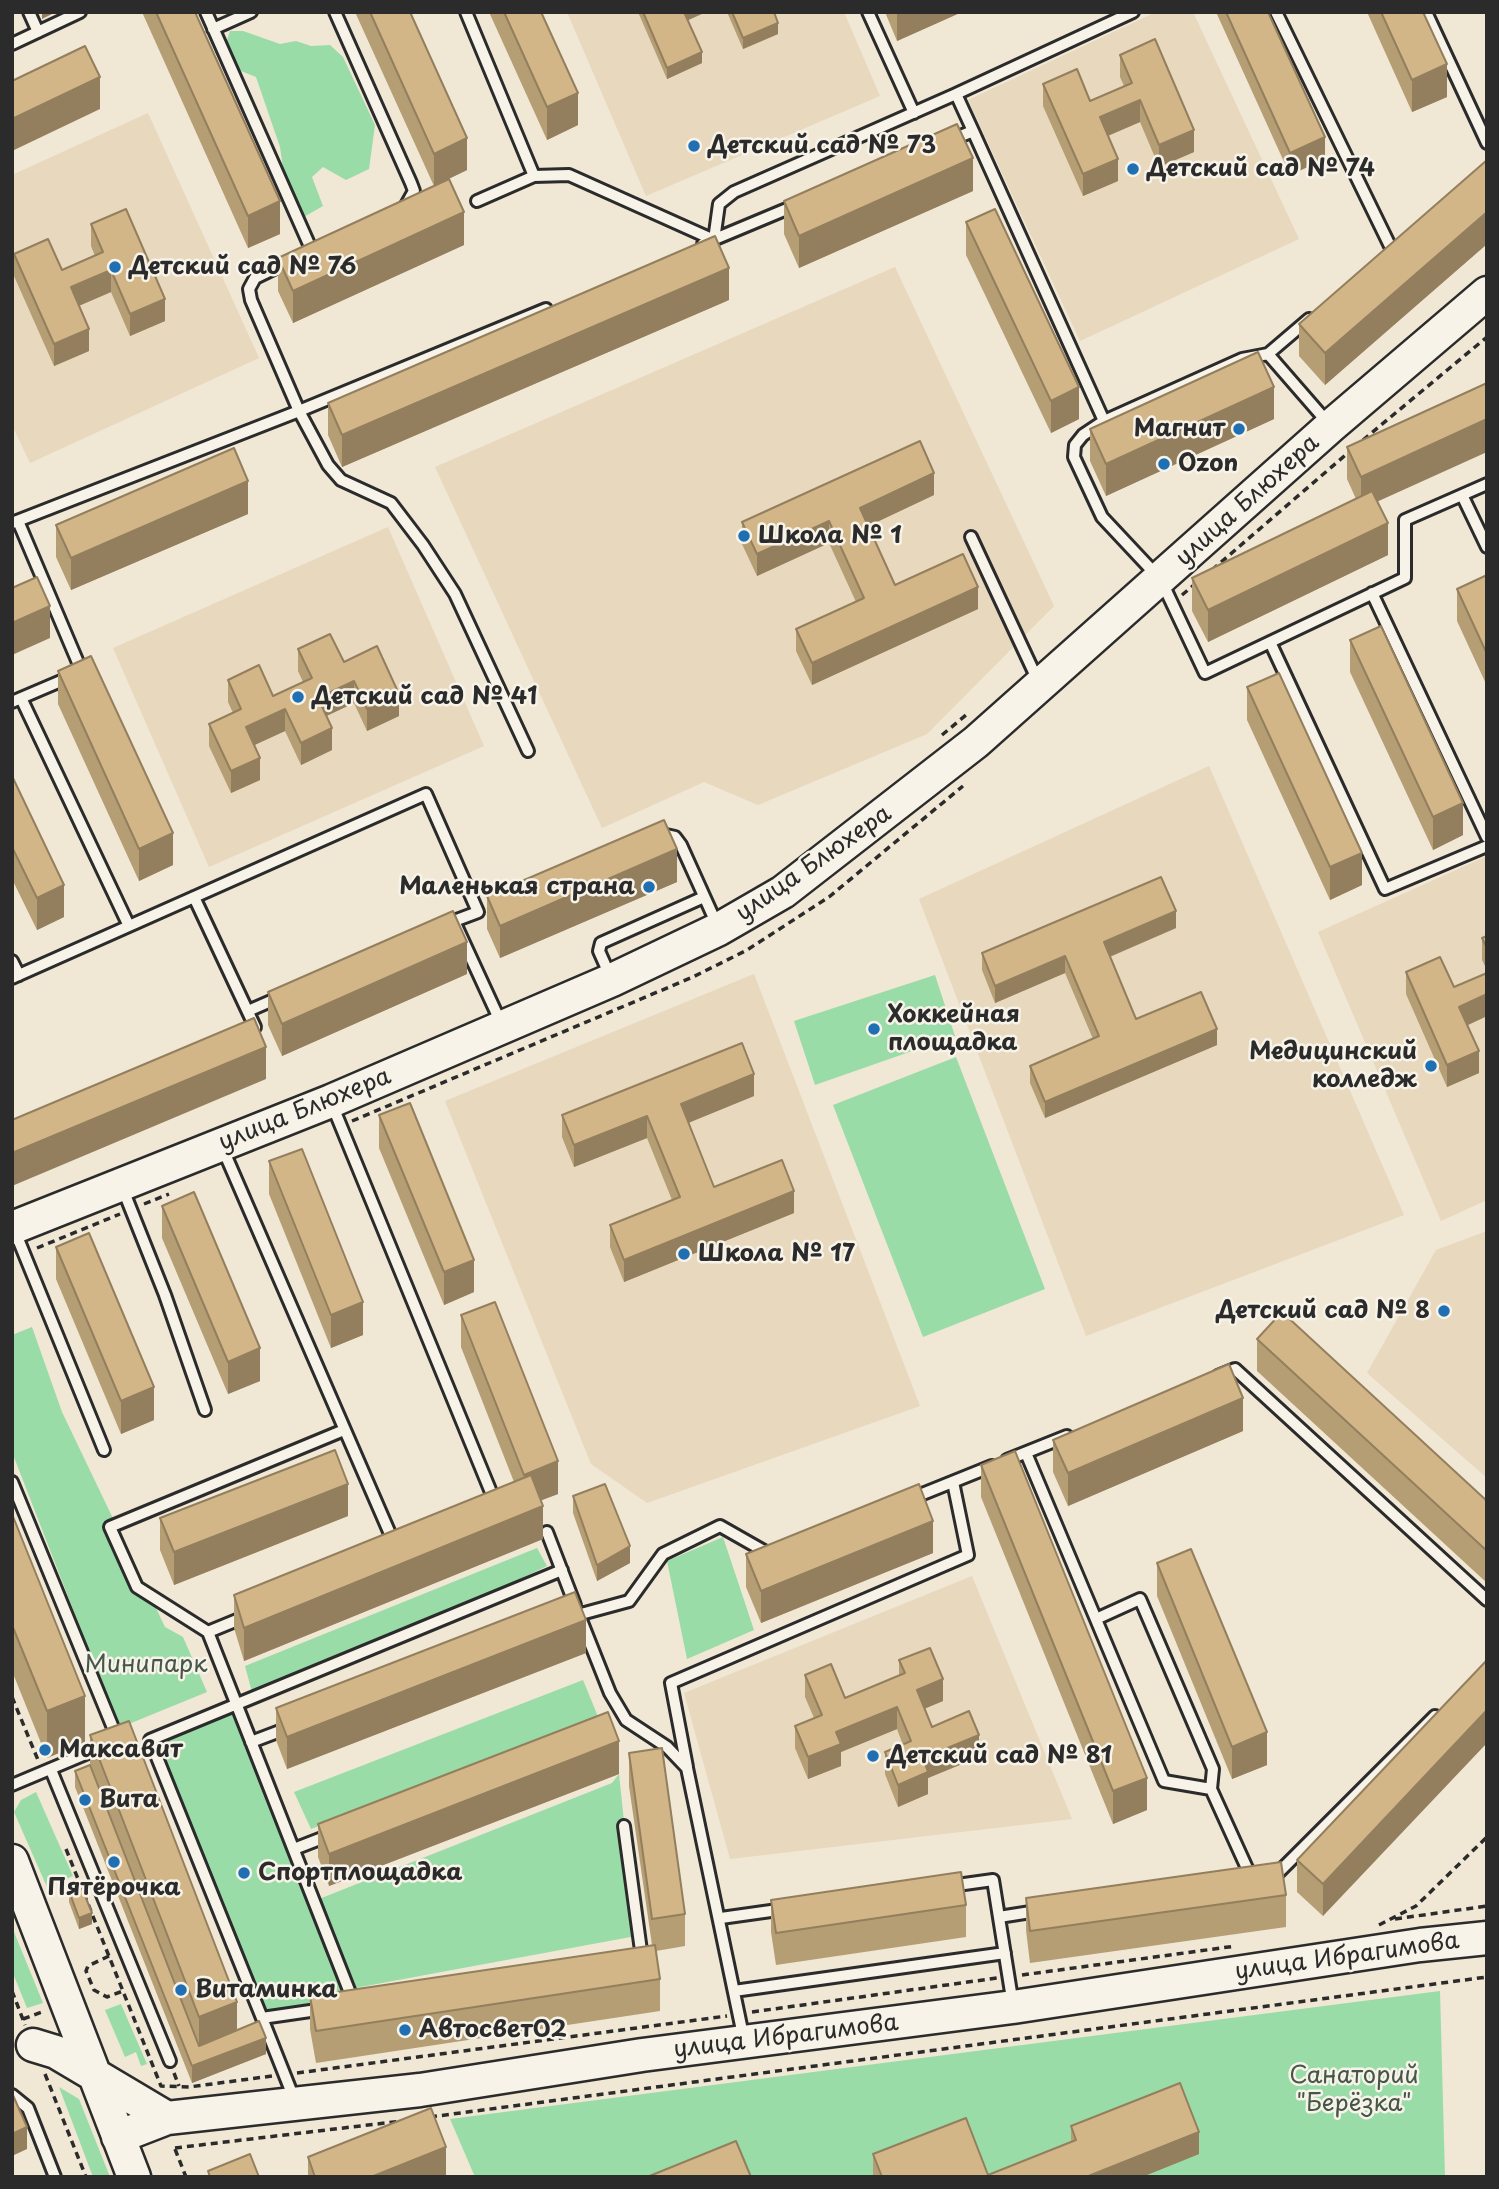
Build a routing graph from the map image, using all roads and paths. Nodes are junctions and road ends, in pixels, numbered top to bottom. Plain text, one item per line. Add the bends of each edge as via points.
1 (29, 12) edge
2 (80, 12) edge
3 (206, 12) edge
4 (251, 12) edge
5 (335, 12) edge
6 (466, 12) edge
7 (868, 12) edge
8 (1133, 12) edge
9 (1276, 12) edge
10 (1426, 12) edge
11 (213, 29) junction
12 (38, 32) junction
13 (12, 44) edge
14 (956, 94) junction
15 (914, 113) junction
16 (972, 131) junction
17 (1487, 143) edge
18 (936, 147) edge
19 (534, 176) junction
20 (477, 201) dead end
21 (800, 204) edge
22 (392, 214) edge
23 (713, 240) junction
24 (1403, 241) edge
25 (324, 246) edge
26 (688, 250) edge
27 (1392, 250) junction
28 (312, 251) junction
29 (1382, 258) edge
30 (1487, 293) edge
31 (563, 302) edge
32 (1320, 310) edge
33 (1487, 337) edge
34 (1268, 354) junction
35 (299, 411) junction
36 (1104, 421) junction
37 (1331, 426) junction
38 (1361, 442) edge
39 (1351, 451) edge
40 (1487, 484) edge
41 (1462, 495) junction
42 (15, 522) edge
43 (971, 537) dead end
44 (1487, 547) edge
45 (1166, 592) junction
46 (1372, 593) junction
47 (1270, 642) junction
48 (1040, 686) junction
49 (17, 700) edge
50 (971, 711) dead end
51 (939, 737) dead end
52 (528, 751) dead end
53 (965, 783) dead end
54 (1487, 837) edge
55 (653, 841) edge
56 (1487, 846) edge
57 (194, 897) junction
58 (704, 897) junction
59 (490, 907) edge
60 (478, 912) junction
61 (454, 921) junction
62 (129, 926) junction
63 (442, 927) edge
64 (719, 929) junction
65 (12, 961) edge
66 (16, 977) edge
67 (612, 980) junction
68 (296, 990) edge
69 (248, 1011) junction
70 (502, 1026) junction
71 (243, 1033) edge
72 (336, 1113) junction
73 (220, 1144) junction
74 (177, 1191) dead end
75 (126, 1197) junction
76 (17, 1236) edge
77 (1210, 1379) edge
78 (205, 1410) dead end
79 (344, 1430) junction
80 (1075, 1433) edge
81 (104, 1450) dead end
82 (1026, 1453) junction
83 (12, 1482) edge
84 (953, 1482) junction
85 (904, 1502) edge
86 (486, 1516) edge
87 (547, 1532) dead end
88 (782, 1550) edge
89 (399, 1554) edge
90 (562, 1570) junction
91 (1487, 1600) edge
92 (259, 1611) edge
93 (579, 1614) junction
94 (1096, 1619) junction
95 (554, 1624) edge
96 (208, 1632) junction
97 (12, 1698) edge
98 (236, 1704) junction
99 (1439, 1711) edge
100 (626, 1720) junction
101 (302, 1722) edge
102 (614, 1725) edge
103 (140, 1738) junction
104 (118, 1740) junction
105 (251, 1742) junction
106 (687, 1768) junction
107 (47, 1772) junction
108 (12, 1786) edge
109 (1212, 1789) junction
110 (624, 1826) dead end
111 (345, 1829) edge
112 (1487, 1838) edge
113 (62, 1840) dead end
114 (294, 1849) junction
115 (12, 1861) edge
116 (1251, 1877) junction
117 (1238, 1879) edge
118 (938, 1888) edge
119 (803, 1906) edge
120 (1487, 1906) edge
121 (1052, 1908) edge
122 (999, 1917) junction
123 (721, 1918) junction
124 (1393, 1920) junction
125 (1370, 1928) dead end
126 (1487, 1938) edge
127 (1242, 1945) dead end
128 (1004, 1953) junction
129 (108, 1956) junction
130 (640, 1967) edge
131 (1008, 1977) junction
132 (1487, 1978) edge
133 (12, 1991) edge
134 (123, 1991) junction
135 (734, 1991) junction
136 (368, 2003) edge
137 (355, 2005) junction
138 (54, 2007) junction
139 (1013, 2007) junction
140 (20, 2013) junction
141 (12, 2016) edge
142 (262, 2018) junction
143 (742, 2029) junction
144 (27, 2043) edge
145 (170, 2061) dead end
146 (285, 2074) junction
147 (95, 2075) junction
148 (12, 2095) edge
149 (296, 2104) junction
150 (424, 2104) junction
151 (169, 2130) junction
152 (118, 2137) junction
153 (175, 2148) junction
154 (55, 2177) edge
155 (86, 2177) edge
156 (134, 2177) edge
157 (186, 2177) edge

1 - 12 lane
2 - 12 lane
3 - 11 lane
4 - 11 lane
5 - 22 lane via 414,191 411,201
6 - 19 lane
7 - 15 lane
8 - 14 lane
9 - 27 lane
10 - 17 lane
11 - 28 lane
12 - 13 lane
14 - 15 lane
14 - 16 lane
15 - 23 lane via 726,197 719,204
16 - 18 lane
16 - 36 lane
19 - 20 lane
19 - 23 lane via 569,175
21 - 23 lane
23 - 26 lane
24 - 27 lane
25 - 28 lane
27 - 29 lane
28 - 35 lane via 255,278 250,289
30 - 37 street, улица Блюхера
31 - 35 lane
32 - 34 lane
33 - 38 path
34 - 36 lane via 1242,359
34 - 37 lane
35 - 42 lane
35 - 52 lane via 341,480 391,503 423,545 455,594
36 - 45 lane via 1083,435 1075,445 1074,457 1102,517 1146,561
37 - 45 street, улица Блюхера
39 - 45 path
40 - 41 lane
41 - 44 lane
41 - 46 lane via 1405,520 1405,578
42 - 49 lane via 82,672
43 - 48 lane
45 - 47 lane via 1205,673
45 - 48 street, улица Блюхера
46 - 47 lane
46 - 54 lane
47 - 56 lane via 1385,889
48 - 64 street, улица Блюхера via 881,819 783,892
49 - 62 lane
50 - 51 path
53 - 72 path via 829,897 747,950 693,977
55 - 58 lane via 666,835 675,838
57 - 60 lane via 426,794
57 - 62 lane
57 - 69 lane
58 - 64 lane
58 - 67 lane via 601,943 599,951
59 - 60 lane
60 - 61 lane
61 - 63 lane
61 - 70 lane
62 - 66 lane
64 - 67 street, улица Блюхера
65 - 66 lane
67 - 70 street, улица Блюхера
68 - 69 lane
69 - 71 lane via 255,1027
70 - 72 street, улица Блюхера
72 - 73 street, улица Блюхера
72 - 86 lane via 499,1511
73 - 75 street, улица Блюхера
73 - 79 lane
74 - 75 path
75 - 76 street, улица Блюхера
75 - 76 path
75 - 78 lane
76 - 81 lane
77 - 91 lane via 1235,1369
79 - 89 lane
79 - 96 lane via 110,1527 137,1587
80 - 82 lane
82 - 84 lane
82 - 94 lane
83 - 104 lane
84 - 85 lane
84 - 106 lane via 968,1555 671,1683
87 - 90 lane
88 - 93 lane via 770,1555 720,1525 663,1554 629,1601
90 - 93 lane
90 - 98 lane
92 - 96 lane
93 - 95 lane
93 - 100 lane via 610,1693
94 - 109 lane via 1164,1781
94 - 109 lane via 1140,1599 1213,1769
96 - 98 lane
97 - 107 path
98 - 103 lane
98 - 105 lane
99 - 116 lane via 1278,1873
100 - 102 lane
100 - 106 lane via 667,1747
101 - 105 lane
103 - 104 lane
103 - 142 lane
104 - 107 lane
105 - 114 lane
106 - 123 lane
107 - 108 lane
107 - 145 lane
109 - 116 lane
110 - 130 lane
111 - 114 lane
112 - 124 path via 1416,1906
113 - 129 path
114 - 137 lane
115 - 138 street
116 - 117 lane
118 - 122 lane via 993,1880
119 - 123 lane
120 - 124 path
121 - 122 lane
122 - 128 lane
123 - 135 lane
124 - 125 path
126 - 139 street, улица Ибрагимова
127 - 131 path
128 - 131 lane
128 - 135 lane
129 - 134 path
129 - 134 path via 88,1966 94,1990 107,1997
131 - 139 lane
131 - 143 path
132 - 150 path
133 - 140 path
134 - 146 path via 161,2086 189,2087
135 - 143 lane
136 - 137 lane
137 - 142 lane
138 - 144 path
138 - 144 street via 55,2023
138 - 147 street
139 - 143 street, улица Ибрагимова
140 - 141 path
140 - 144 path
142 - 146 lane
143 - 146 path
143 - 150 street, улица Ибрагимова
144 - 147 street via 56,2052
144 - 155 path
146 - 149 lane
147 - 151 street
147 - 152 street
148 - 154 lane via 28,2108
149 - 150 street, улица Ибрагимова
149 - 151 street, улица Ибрагимова
150 - 153 path
151 - 152 street, улица Ибрагимова
151 - 153 path
152 - 156 street
153 - 157 path

